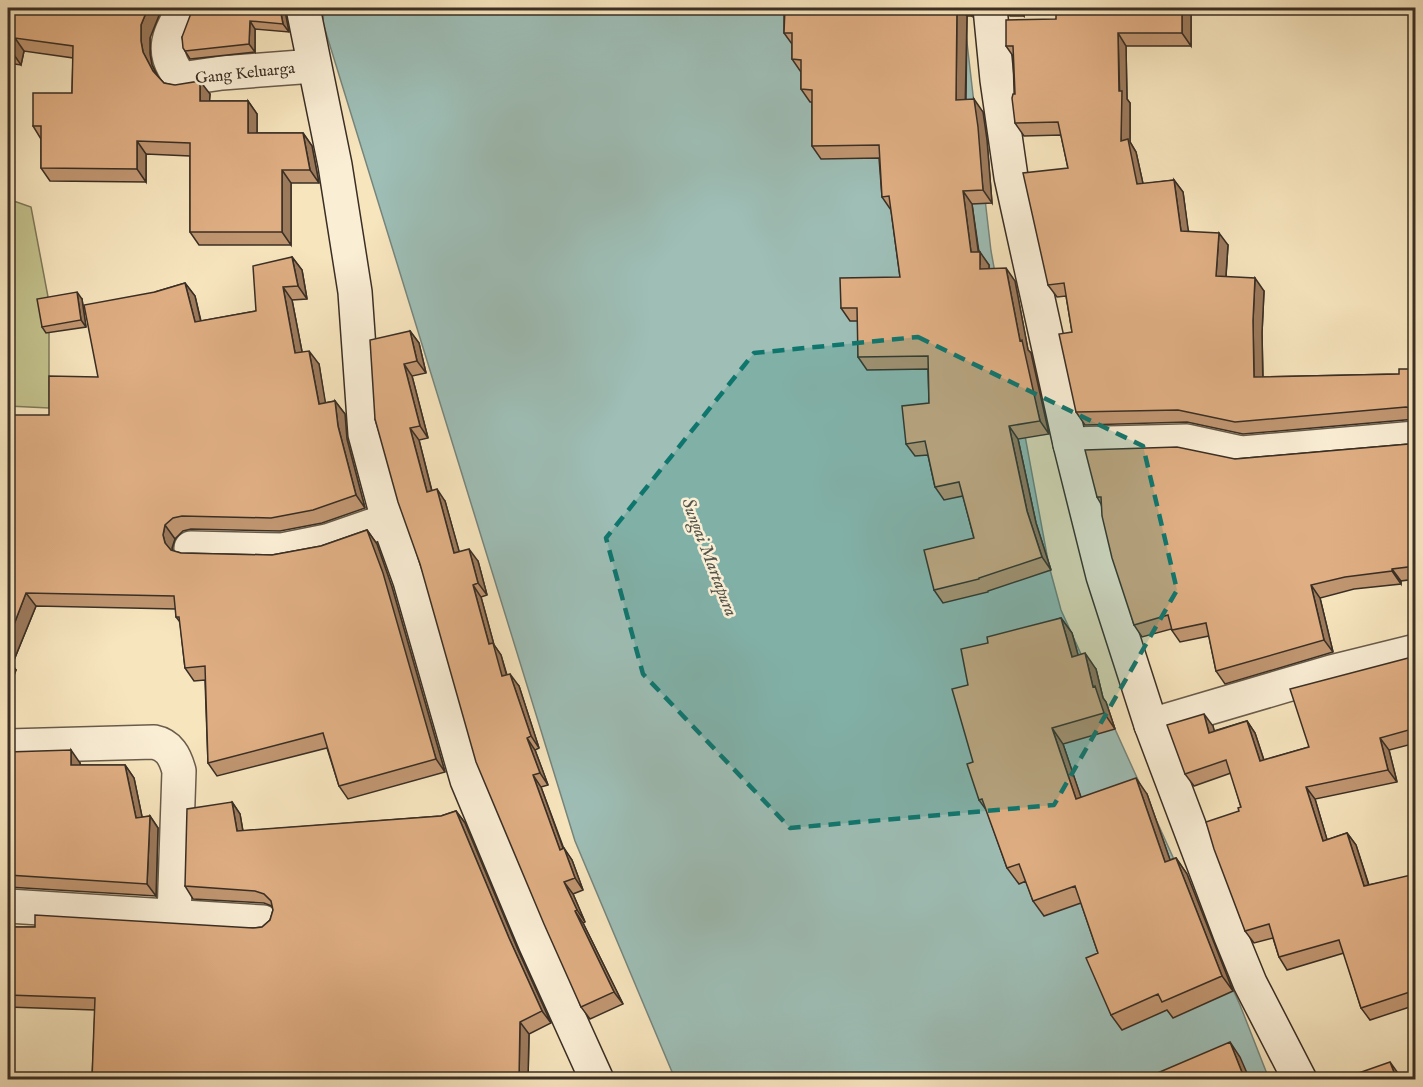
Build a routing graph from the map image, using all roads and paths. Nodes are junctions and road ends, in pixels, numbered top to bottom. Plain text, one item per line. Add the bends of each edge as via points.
1 (181, 8) edge
2 (303, 8) edge
3 (990, 8) edge
4 (314, 66) junction
5 (1416, 438) edge
6 (1071, 444) junction
7 (388, 520) junction
8 (190, 548) dead end
9 (1416, 651) edge
10 (1151, 725) junction
11 (8, 746) edge
12 (8, 906) edge
13 (174, 917) junction
14 (263, 922) dead end
15 (597, 1080) edge
16 (1300, 1080) edge

1 - 4 street, Gang Keluarga via 170,36 169,62 181,79
2 - 4 street
3 - 6 street via 1011,177
4 - 7 street via 356,292 365,434
5 - 6 street via 1242,453 1187,441
6 - 10 street via 1103,576
7 - 8 street via 327,541 282,550
7 - 15 street via 410,581 467,780
9 - 10 street
10 - 16 street via 1250,983
11 - 13 street via 154,742 168,748 179,771
12 - 13 street
13 - 14 street

